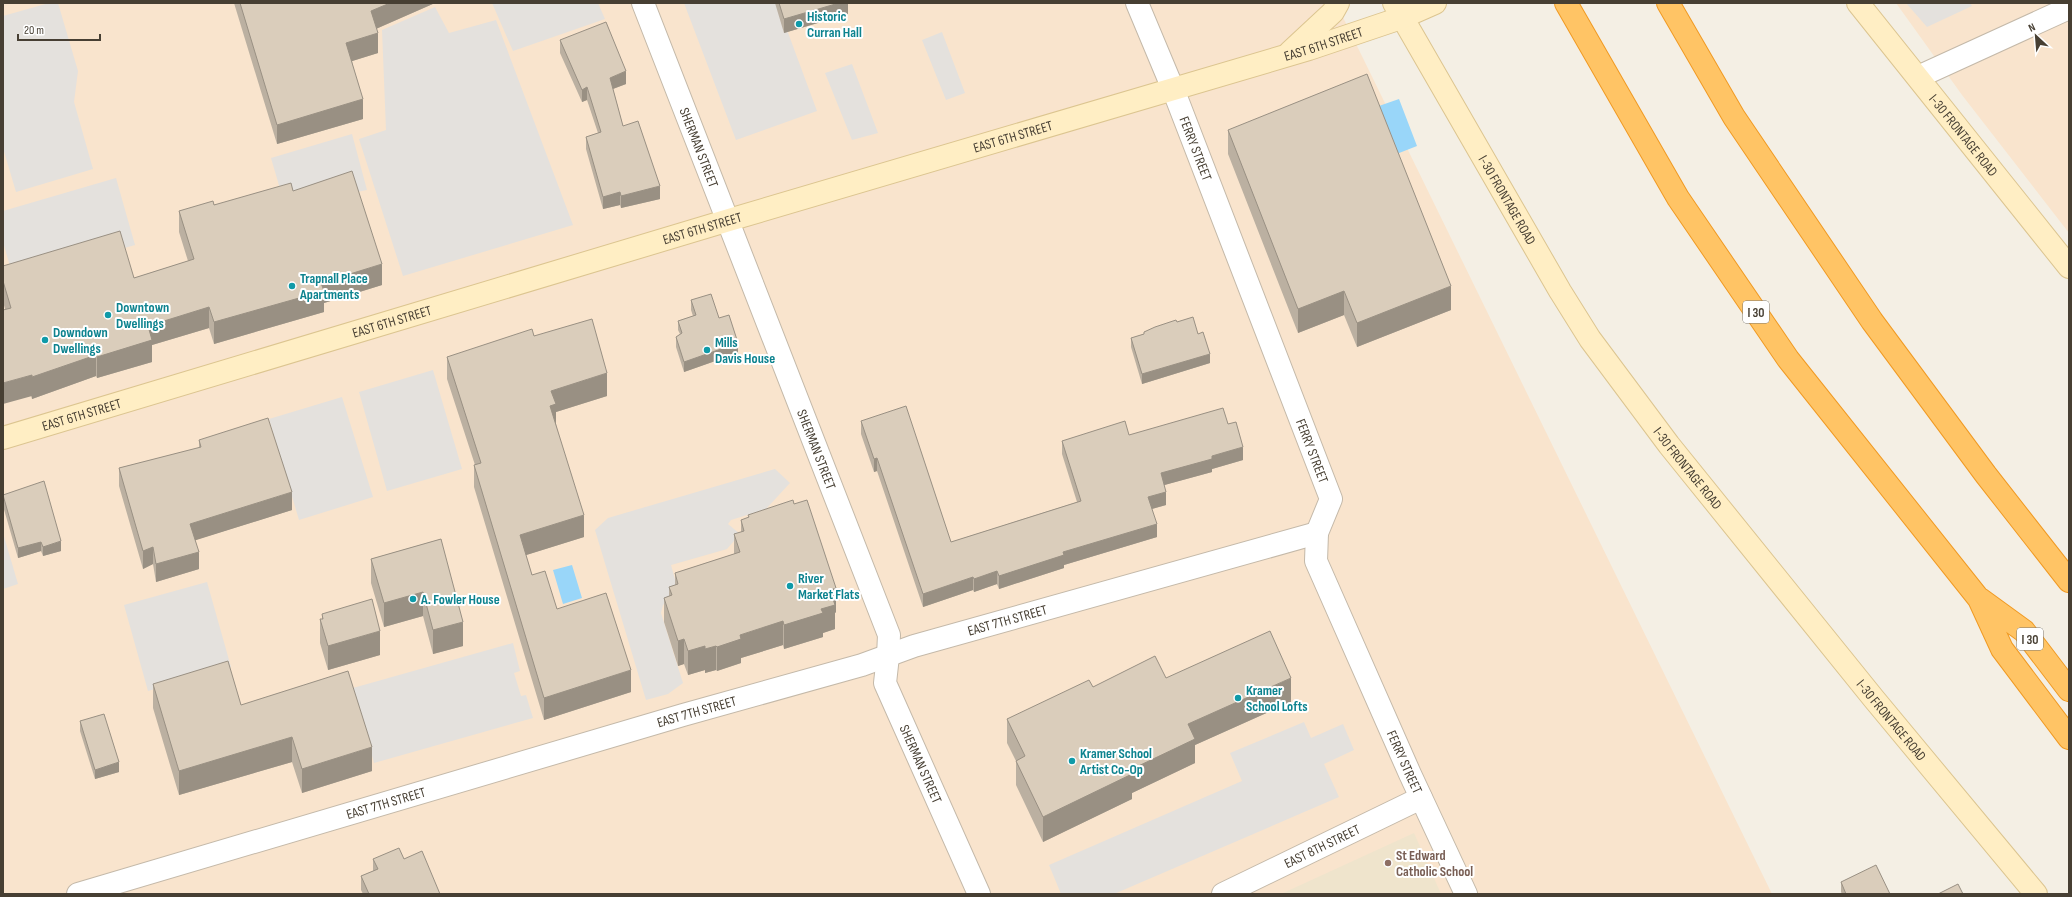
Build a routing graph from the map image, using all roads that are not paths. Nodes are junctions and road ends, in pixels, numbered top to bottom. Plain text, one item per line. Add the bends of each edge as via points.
1 (643, 3) edge
2 (1137, 3) edge
3 (1338, 3) edge
4 (1435, 3) edge
5 (1566, 3) edge
6 (1668, 3) edge
7 (1858, 3) edge
8 (2069, 8) edge
9 (1397, 10) edge
10 (1286, 56) junction
11 (1918, 77) junction
12 (1174, 89) junction
13 (729, 220) junction
14 (2069, 267) edge
15 (3, 438) edge
16 (1317, 533) junction
17 (2069, 581) edge
18 (1979, 599) junction
19 (888, 656) junction
20 (2069, 690) edge
21 (2069, 738) edge
22 (1421, 798) junction
23 (78, 894) edge
24 (979, 894) edge
25 (1223, 894) edge
26 (1466, 894) edge
27 (2036, 894) edge

1 - 13 street, SHERMAN STREET
2 - 12 street, FERRY STREET
3 - 10 main road via 1333,12
4 - 9 main road, EAST 6TH STREET
5 - 18 highway, I 30 via 1678,198 1788,359
6 - 17 highway via 1734,117 1872,321
7 - 11 main road, I-30 FRONTAGE ROAD
8 - 11 street
9 - 10 main road, EAST 6TH STREET
9 - 27 main road, I-30 FRONTAGE ROAD via 1590,339 1669,445 1874,699
10 - 12 main road, EAST 6TH STREET
11 - 14 main road, I-30 FRONTAGE ROAD
12 - 13 main road, EAST 6TH STREET
12 - 16 street, FERRY STREET via 1331,498
13 - 15 main road, EAST 6TH STREET
13 - 19 street, SHERMAN STREET via 889,635
16 - 19 street, EAST 7TH STREET via 922,644
16 - 22 street, FERRY STREET via 1316,561
18 - 20 highway, I 30 via 2024,631
18 - 21 highway via 2002,649
19 - 23 street, EAST 7TH STREET
19 - 24 street, SHERMAN STREET via 885,683
22 - 25 street, EAST 8TH STREET
22 - 26 street, FERRY STREET

